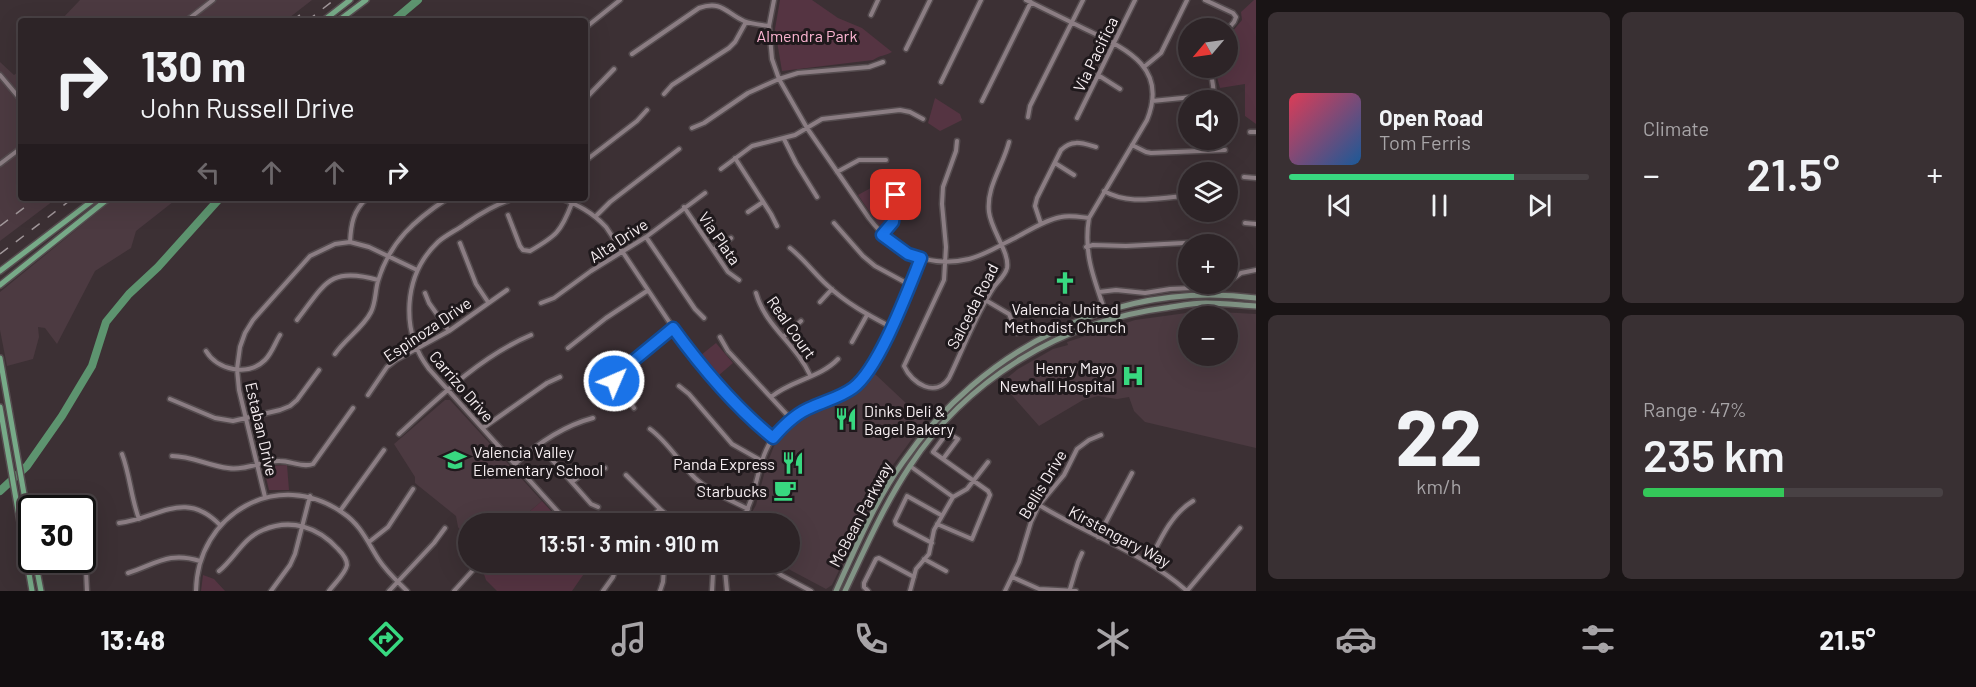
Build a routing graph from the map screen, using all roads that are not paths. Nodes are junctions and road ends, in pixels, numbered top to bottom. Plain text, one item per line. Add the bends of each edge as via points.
1 (213, 0) edge
2 (350, 0) edge
3 (366, 0) edge
4 (620, 0) edge
5 (774, 0) edge
6 (878, 0) edge
7 (930, 0) edge
8 (981, 0) edge
9 (1083, 0) edge
10 (1135, 0) edge
11 (1187, 0) edge
12 (1205, 0) edge
13 (1030, 1) edge
14 (871, 15) dead end
15 (190, 18) edge
16 (327, 18) edge
17 (342, 18) edge
18 (1235, 18) edge
19 (746, 22) junction
20 (1072, 22) junction
21 (588, 26) edge
22 (769, 26) junction
23 (1114, 43) junction
24 (906, 49) dead end
25 (632, 54) dead end
26 (883, 62) dead end
27 (1144, 67) junction
28 (614, 69) dead end
29 (0, 75) edge
30 (1098, 75) junction
31 (1212, 78) edge
32 (779, 79) junction
33 (941, 82) dead end
34 (1120, 89) dead end
35 (664, 94) dead end
36 (18, 96) edge
37 (588, 96) edge
38 (982, 101) dead end
39 (1152, 102) junction
40 (647, 110) dead end
41 (1029, 117) dead end
42 (1077, 118) dead end
43 (923, 119) dead end
44 (692, 128) dead end
45 (807, 128) junction
46 (1250, 132) dead end
47 (1256, 132) edge
48 (784, 139) junction
49 (957, 141) dead end
50 (1009, 142) dead end
51 (1132, 145) junction
52 (1096, 147) dead end
53 (679, 149) dead end
54 (18, 150) edge
55 (1225, 150) dead end
56 (735, 158) junction
57 (588, 159) edge
58 (886, 160) dead end
59 (1055, 163) junction
60 (0, 164) edge
61 (721, 169) dead end
62 (837, 172) junction
63 (1074, 175) dead end
64 (1244, 177) dead end
65 (1256, 178) edge
66 (896, 183) dead end
67 (1104, 191) junction
68 (705, 193) dead end
69 (817, 197) dead end
70 (1178, 197) edge
71 (92, 201) edge
72 (105, 201) edge
73 (364, 201) edge
74 (444, 201) edge
75 (507, 201) edge
76 (567, 201) edge
77 (764, 202) junction
78 (572, 203) junction
79 (684, 207) junction
80 (748, 212) dead end
81 (508, 215) dead end
82 (596, 216) junction
83 (1089, 218) junction
84 (834, 223) dead end
85 (1245, 223) dead end
86 (1041, 224) junction
87 (1256, 224) edge
88 (777, 226) dead end
89 (882, 235) junction
90 (646, 237) junction
91 (731, 238) dead end
92 (350, 242) junction
93 (460, 243) dead end
94 (1178, 243) edge
95 (1000, 245) junction
96 (1086, 247) junction
97 (789, 248) dead end
98 (712, 250) junction
99 (623, 252) junction
100 (390, 256) junction
101 (921, 258) junction
102 (946, 262) junction
103 (417, 270) junction
104 (1256, 270) edge
105 (0, 272) edge
106 (1238, 275) edge
107 (378, 280) junction
108 (739, 280) dead end
109 (0, 285) edge
110 (910, 285) junction
111 (1178, 288) edge
112 (832, 289) junction
113 (507, 290) dead end
114 (647, 291) junction
115 (1098, 292) junction
116 (425, 293) dead end
117 (756, 293) dead end
118 (1256, 298) edge
119 (987, 301) junction
120 (488, 302) junction
121 (541, 303) dead end
122 (820, 303) dead end
123 (1256, 306) edge
124 (1105, 311) junction
125 (867, 315) junction
126 (704, 318) dead end
127 (297, 320) dead end
128 (801, 321) dead end
129 (891, 327) junction
130 (673, 328) junction
131 (449, 331) junction
132 (1017, 333) dead end
133 (280, 334) dead end
134 (531, 335) dead end
135 (720, 337) dead end
136 (783, 338) junction
137 (852, 342) dead end
138 (416, 348) junction
139 (568, 348) dead end
140 (206, 351) dead end
141 (334, 354) dead end
142 (0, 358) edge
143 (838, 359) dead end
144 (237, 369) junction
145 (319, 370) dead end
146 (810, 375) junction
147 (560, 377) dead end
148 (679, 386) dead end
149 (448, 391) junction
150 (368, 395) dead end
151 (771, 397) junction
152 (170, 399) dead end
153 (0, 407) edge
154 (353, 408) dead end
155 (634, 408) dead end
156 (246, 418) junction
157 (593, 418) dead end
158 (791, 419) junction
159 (483, 428) junction
160 (650, 429) dead end
161 (399, 434) dead end
162 (1101, 435) dead end
163 (773, 438) junction
164 (538, 445) junction
165 (384, 450) dead end
166 (122, 454) dead end
167 (172, 456) dead end
168 (943, 459) junction
169 (762, 461) junction
170 (988, 462) dead end
171 (258, 464) junction
172 (515, 464) junction
173 (910, 466) junction
174 (605, 468) dead end
175 (1132, 473) dead end
176 (626, 475) dead end
177 (974, 481) junction
178 (572, 482) junction
179 (413, 489) dead end
180 (23, 495) edge
181 (310, 496) junction
182 (265, 497) junction
183 (953, 497) junction
184 (1193, 501) dead end
185 (1039, 505) junction
186 (598, 507) dead end
187 (660, 509) junction
188 (748, 509) junction
189 (340, 511) junction
190 (559, 513) edge
191 (656, 513) edge
192 (665, 513) edge
193 (746, 513) edge
194 (941, 515) junction
195 (138, 519) junction
196 (119, 524) dead end
197 (936, 524) junction
198 (220, 525) junction
199 (303, 527) junction
200 (445, 528) dead end
201 (1240, 528) dead end
202 (1098, 537) junction
203 (369, 542) junction
204 (932, 543) junction
205 (1082, 553) dead end
206 (924, 559) junction
207 (200, 561) junction
208 (1149, 562) junction
209 (219, 571) dead end
210 (946, 571) dead end
211 (38, 573) edge
212 (86, 573) edge
213 (128, 573) dead end
214 (470, 573) edge
215 (614, 573) edge
216 (664, 573) edge
217 (713, 573) edge
218 (725, 573) edge
219 (778, 573) edge
220 (914, 577) junction
221 (1012, 577) junction
222 (398, 582) junction
223 (1073, 590) edge
224 (32, 591) edge
225 (41, 591) edge
226 (87, 591) edge
227 (196, 591) edge
228 (271, 591) edge
229 (329, 591) edge
230 (389, 591) edge
231 (407, 591) edge
232 (454, 591) edge
233 (603, 591) edge
234 (660, 591) edge
235 (712, 591) edge
236 (727, 591) edge
237 (811, 591) edge
238 (836, 591) edge
239 (845, 591) edge
240 (868, 591) edge
241 (910, 591) edge
242 (1005, 591) edge
243 (1187, 591) edge

1 - 15 street
2 - 16 main road
3 - 17 main road
4 - 21 street
5 - 22 street
6 - 14 street
7 - 24 street
8 - 33 street
9 - 20 street
10 - 23 street, Via Pacifica
11 - 27 street via 1161,53
12 - 18 street via 1233,13
13 - 20 street
13 - 38 street
19 - 22 street
19 - 25 street via 722,7 706,5
19 - 35 street via 729,48
20 - 23 street
20 - 41 street via 1030,106
22 - 32 street via 772,59
23 - 27 street
23 - 30 street, Via Pacifica
26 - 32 street
27 - 39 street
28 - 37 street
29 - 36 street
30 - 34 street
30 - 42 street, Via Pacifica
31 - 39 street via 1213,95 1209,97
32 - 44 street via 748,93
32 - 45 street
39 - 51 street via 1147,120
40 - 57 street
43 - 45 street via 910,112 890,110 822,119
45 - 48 street
45 - 62 street
46 - 47 street
48 - 56 street via 752,146
48 - 69 street
49 - 102 street via 943,187
50 - 95 street, Salceda Road via 988,201 991,226
51 - 55 street via 1151,153
51 - 67 street
52 - 59 street via 1067,144
53 - 82 street
54 - 60 street
56 - 61 street
56 - 77 street
58 - 62 street via 859,160
59 - 63 street
59 - 86 street via 1035,206
62 - 89 street
64 - 65 street
66 - 89 street via 893,222
67 - 70 street via 1129,200
67 - 83 street
68 - 79 street, Alta Drive
71 - 105 main road
72 - 109 main road
73 - 92 street via 353,218
74 - 100 street via 410,226
75 - 103 street, Carrizo Drive via 491,207 439,242
76 - 78 street
77 - 80 street
77 - 88 street
78 - 81 street via 558,233 530,251 520,246
78 - 82 street
79 - 90 street, Alta Drive
79 - 98 street, Via Plata
82 - 99 street
83 - 86 street via 1061,217
83 - 96 street
84 - 110 street via 875,266
85 - 87 street
86 - 95 street
89 - 101 street via 908,254
90 - 99 street, Alta Drive
90 - 126 street
91 - 98 street
92 - 100 street
92 - 144 street, Estaban Drive via 316,252 294,273 245,333
93 - 120 street via 476,284
94 - 96 street
95 - 102 street via 970,259
95 - 119 street, Salceda Road via 1008,266
96 - 115 street
97 - 112 street
98 - 108 street, Via Plata
99 - 114 street
99 - 121 street, Alta Drive
100 - 103 street
100 - 107 street
101 - 102 street
101 - 110 street
102 - 119 street, Salceda Road via 942,286 905,362 905,369 926,388 945,383
103 - 138 street, Carrizo Drive via 409,300
104 - 106 street
107 - 127 street via 351,274 330,280
107 - 141 street via 370,314
110 - 129 street
111 - 115 street via 1145,293
112 - 122 street
112 - 125 street
113 - 120 street, Espinoza Drive
114 - 130 street
114 - 139 street
115 - 124 street
116 - 131 street
117 - 136 street, Real Court
118 - 124 main road, McBean Parkway via 1174,297
119 - 132 street via 1009,314
120 - 131 street, Espinoza Drive
123 - 173 main road, McBean Parkway via 1205,303 1150,310 1101,321 1057,340 1017,362 970,397
124 - 238 main road, McBean Parkway via 1020,349 980,377 944,410 889,482
125 - 129 street
125 - 137 street
128 - 136 street
129 - 158 street via 861,382
130 - 155 street via 615,378
130 - 163 street via 734,403
131 - 138 street, Espinoza Drive
133 - 144 street via 265,361 248,369
134 - 149 street via 484,363
135 - 151 street
136 - 146 street, Real Court via 803,359
138 - 149 street, Carrizo Drive
138 - 150 street, Espinoza Drive via 387,368
140 - 144 street via 216,363
142 - 180 main road
143 - 146 street
144 - 156 street, Estaban Drive
145 - 156 street via 290,406
146 - 151 street
147 - 159 street
148 - 169 street via 732,444
149 - 159 street, Carrizo Drive
149 - 161 street
151 - 158 street
152 - 156 street via 215,418
153 - 224 main road
154 - 171 street via 313,464
156 - 171 street, Estaban Drive
157 - 164 street
158 - 163 street
159 - 172 street, Carrizo Drive
160 - 188 street via 705,486
162 - 185 street, Bellis Drive via 1077,449 1064,475
163 - 169 street
164 - 172 street
164 - 178 street
165 - 189 street
166 - 195 street
167 - 171 street via 238,469
168 - 168 street via 933,452 947,433 958,439
168 - 177 street
169 - 188 street
170 - 177 street
171 - 182 street, Estaban Drive
172 - 190 street, Carrizo Drive
173 - 183 street
173 - 239 main road, McBean Parkway
174 - 178 street via 592,469
175 - 202 street
176 - 187 street
177 - 183 street via 962,494
177 - 197 street via 990,495 972,539
178 - 186 street
179 - 203 street via 388,527
181 - 182 street
181 - 189 street
181 - 199 street
182 - 198 street
183 - 194 street
184 - 208 street via 1179,511
185 - 202 street, Kirstengary Way
185 - 221 street, Bellis Drive
187 - 191 street
187 - 192 street
188 - 193 street
189 - 203 street
194 - 197 street
194 - 204 street, McBean Parkway via 908,496 895,521
195 - 196 street
195 - 198 street via 189,507 211,516
197 - 204 street
198 - 207 street
199 - 209 street via 284,525 260,531
199 - 228 street via 290,565
199 - 229 street via 329,539 346,561 347,567
200 - 222 street
201 - 243 street
202 - 208 street, Kirstengary Way
203 - 222 street via 384,568
204 - 206 street
205 - 223 street
206 - 210 street
206 - 220 street
207 - 213 street via 174,556
207 - 227 street
208 - 243 street, Kirstengary Way
211 - 225 main road
212 - 226 street
214 - 232 street
215 - 233 street
216 - 234 street
217 - 235 street
218 - 236 street
219 - 237 street
220 - 240 street via 879,558 864,583
220 - 241 street
221 - 223 street via 1039,589
221 - 242 street, Bellis Drive
222 - 230 street
222 - 231 street

